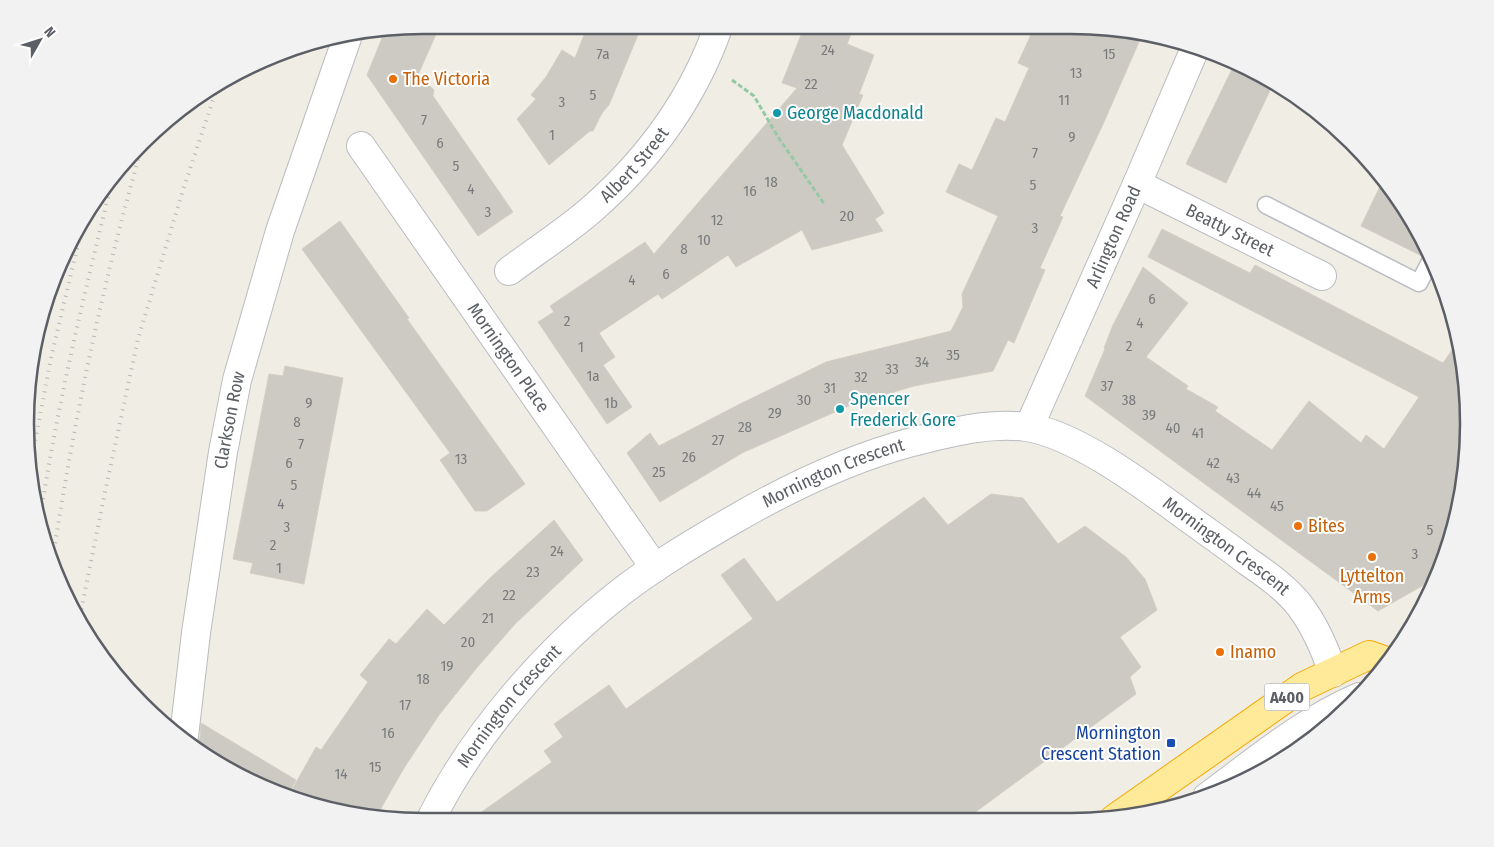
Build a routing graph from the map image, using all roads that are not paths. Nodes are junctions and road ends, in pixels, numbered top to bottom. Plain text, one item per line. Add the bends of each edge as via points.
1 (716, 34) edge
2 (346, 41) edge
3 (1193, 53) edge
4 (362, 146) dead end
5 (1137, 184) junction
6 (1266, 205) dead end
7 (1427, 267) edge
8 (510, 271) dead end
9 (1322, 276) dead end
10 (1029, 427) junction
11 (655, 568) junction
12 (1381, 659) edge
13 (1333, 673) junction
14 (1337, 707) edge
15 (184, 732) edge
16 (1230, 779) edge
17 (1128, 809) edge
18 (434, 813) edge

1 - 8 street, Albert Street via 706,62 655,143 592,210
2 - 15 street, Clarkson Row via 280,231 237,380 223,452
3 - 5 street, Arlington Road
4 - 11 street, Mornington Place
5 - 9 street, Beatty Street
5 - 10 street, Arlington Road
6 - 7 lane via 1419,283
10 - 11 street, Mornington Crescent via 1003,425 973,429 853,460 768,500
10 - 13 street, Mornington Crescent via 1076,445 1111,465 1283,588 1301,607 1320,638
11 - 18 street, Mornington Crescent via 620,592 525,684 470,754
12 - 13 highway, A400 via 1369,655
13 - 17 highway, A400 via 1302,687
14 - 16 street via 1298,730

